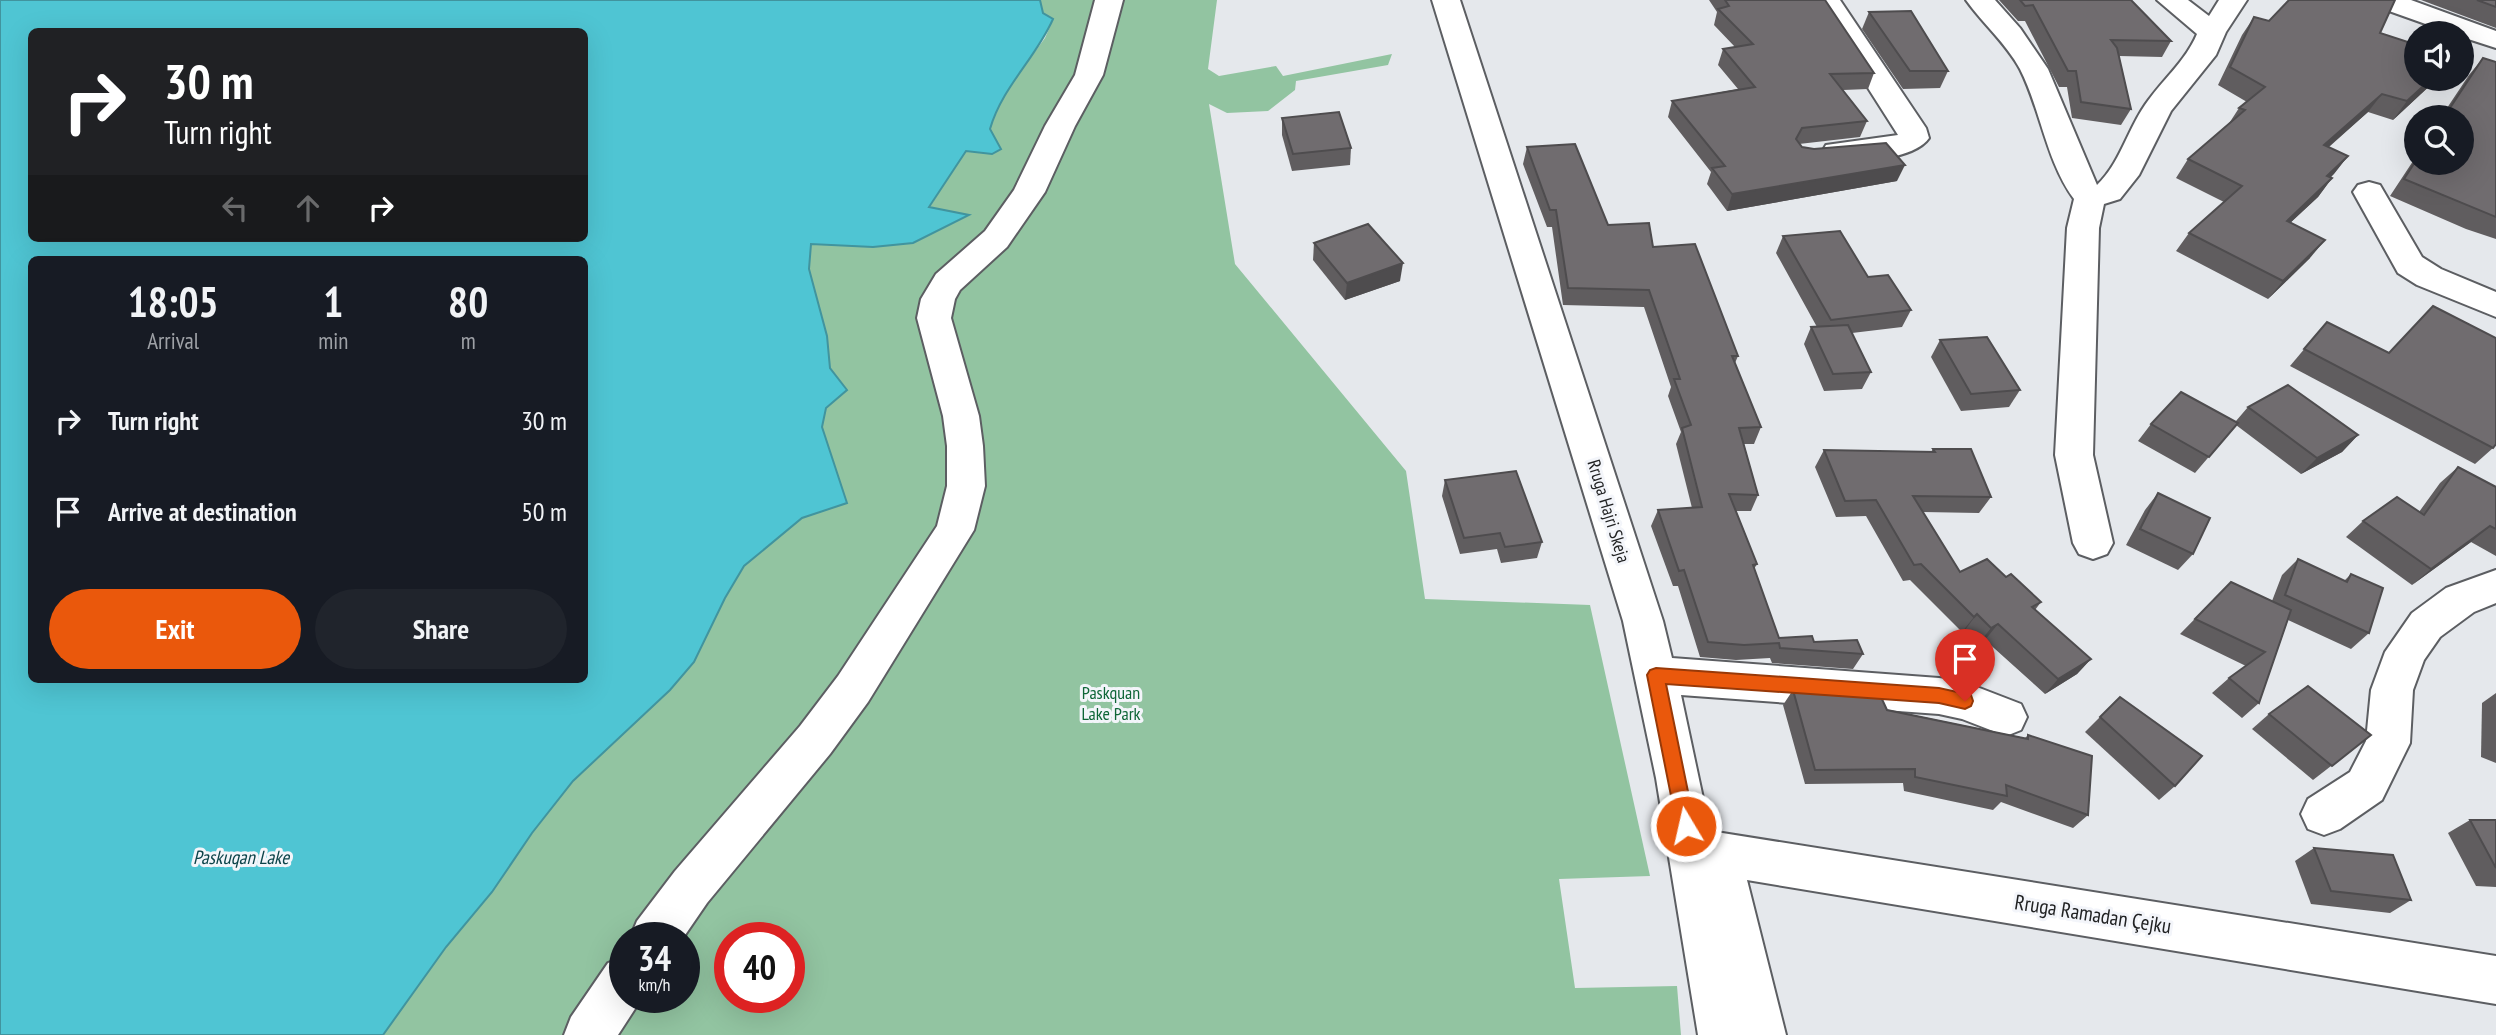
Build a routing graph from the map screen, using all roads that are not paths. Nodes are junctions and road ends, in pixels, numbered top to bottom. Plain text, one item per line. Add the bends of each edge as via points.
1 (1109, 0) edge
2 (1446, 0) edge
3 (1826, 0) edge
4 (1980, 0) edge
5 (2171, 0) edge
6 (2233, 0) edge
7 (2385, 0) edge
8 (2212, 32) junction
9 (2496, 40) edge
10 (1807, 155) edge
11 (2369, 192) dead end
12 (2090, 198) junction
13 (2496, 305) edge
14 (2093, 543) dead end
15 (2496, 586) edge
16 (1656, 675) junction
17 (2006, 718) dead end
18 (2324, 814) dead end
19 (1703, 851) junction
20 (666, 922) edge
21 (2496, 980) edge
22 (609, 1004) edge
23 (589, 1035) edge
24 (1723, 1035) edge
25 (1761, 1035) edge

1 - 20 street via 1089,75 1029,192 996,239 948,282 938,299 934,318 965,446 966,486 955,530 853,689
2 - 16 street, Rruga Hajri Skeja via 1627,568
3 - 10 street via 1914,138 1896,146
4 - 12 street via 2034,69 2078,182
5 - 8 street
6 - 8 street
7 - 9 street
8 - 12 street via 2202,55 2157,108 2128,168 2109,192
11 - 13 street via 2410,265
12 - 14 street via 2083,228 2074,455
15 - 18 street via 2460,600 2426,625 2406,652 2392,690 2388,743 2366,786
16 - 17 street via 1939,696
16 - 19 street, Rruga Hajri Skeja
19 - 21 street, Rruga Ramadan Çejku
19 - 24 street, Rruga Hajri Skeja
19 - 25 street
22 - 23 street

